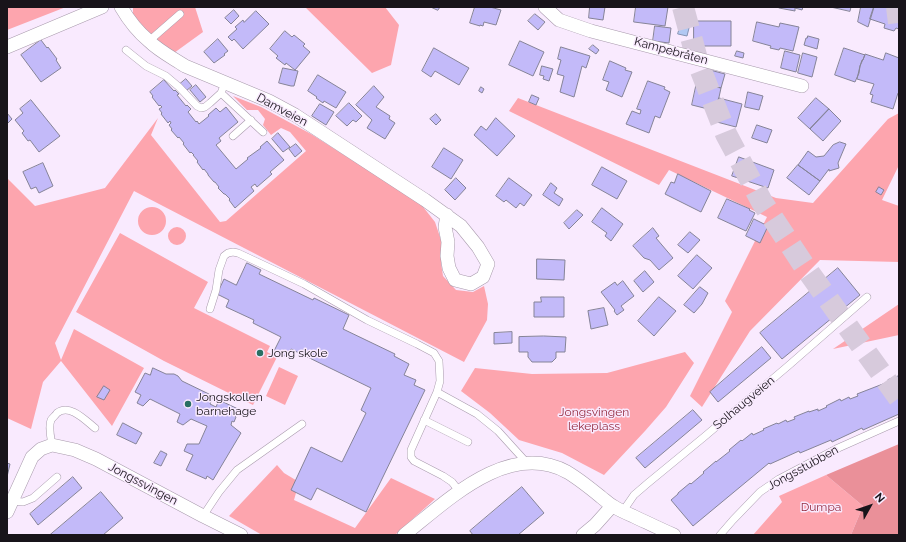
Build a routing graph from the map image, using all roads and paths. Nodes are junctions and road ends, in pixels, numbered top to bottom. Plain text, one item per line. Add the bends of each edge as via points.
1 (102, 7) edge
2 (121, 7) edge
3 (545, 7) edge
4 (180, 14) dead end
5 (149, 41) junction
6 (7, 47) edge
7 (126, 50) dead end
8 (802, 86) dead end
9 (223, 88) junction
10 (251, 120) junction
11 (263, 132) dead end
12 (233, 136) dead end
13 (447, 215) junction
14 (867, 296) dead end
15 (210, 309) dead end
16 (437, 392) junction
17 (424, 420) junction
18 (899, 420) edge
19 (302, 424) dead end
20 (95, 428) dead end
21 (468, 442) dead end
22 (47, 447) junction
23 (527, 463) junction
24 (57, 477) dead end
25 (459, 491) junction
26 (9, 506) edge
27 (618, 509) junction
28 (203, 516) junction
29 (241, 535) edge
30 (404, 535) edge
31 (583, 535) edge
32 (674, 535) edge
33 (720, 535) edge

1 - 6 street
2 - 5 street, Damveien
3 - 8 street, Kampebråten via 559,20 591,31
4 - 5 lane
5 - 9 street, Damveien
7 - 9 lane via 146,66 166,76 201,108
9 - 10 lane
9 - 13 street, Damveien via 269,101 295,115
10 - 11 lane
10 - 12 lane
13 - 13 street, Damveien via 461,226 478,246 488,264 483,277 471,284 455,280 449,268 445,227
14 - 27 lane, Solhaugveien
15 - 16 lane via 224,256 228,253 238,253 304,284 367,320 434,353 439,361 440,381
16 - 17 lane
16 - 23 lane via 477,414 498,431
17 - 21 lane
17 - 25 lane via 411,450 411,457 452,482
18 - 33 lane, Jongsstubben via 779,479 760,492
19 - 28 lane via 237,470
20 - 22 lane via 77,414 62,410 51,420
22 - 26 street via 32,457
22 - 28 street, Jongssvingen via 75,450 96,459
23 - 25 street via 493,471
23 - 27 street via 551,466 566,472
24 - 26 lane via 33,498
25 - 30 street
27 - 31 street, Solhaugveien
27 - 32 street
28 - 29 street, Jongssvingen

